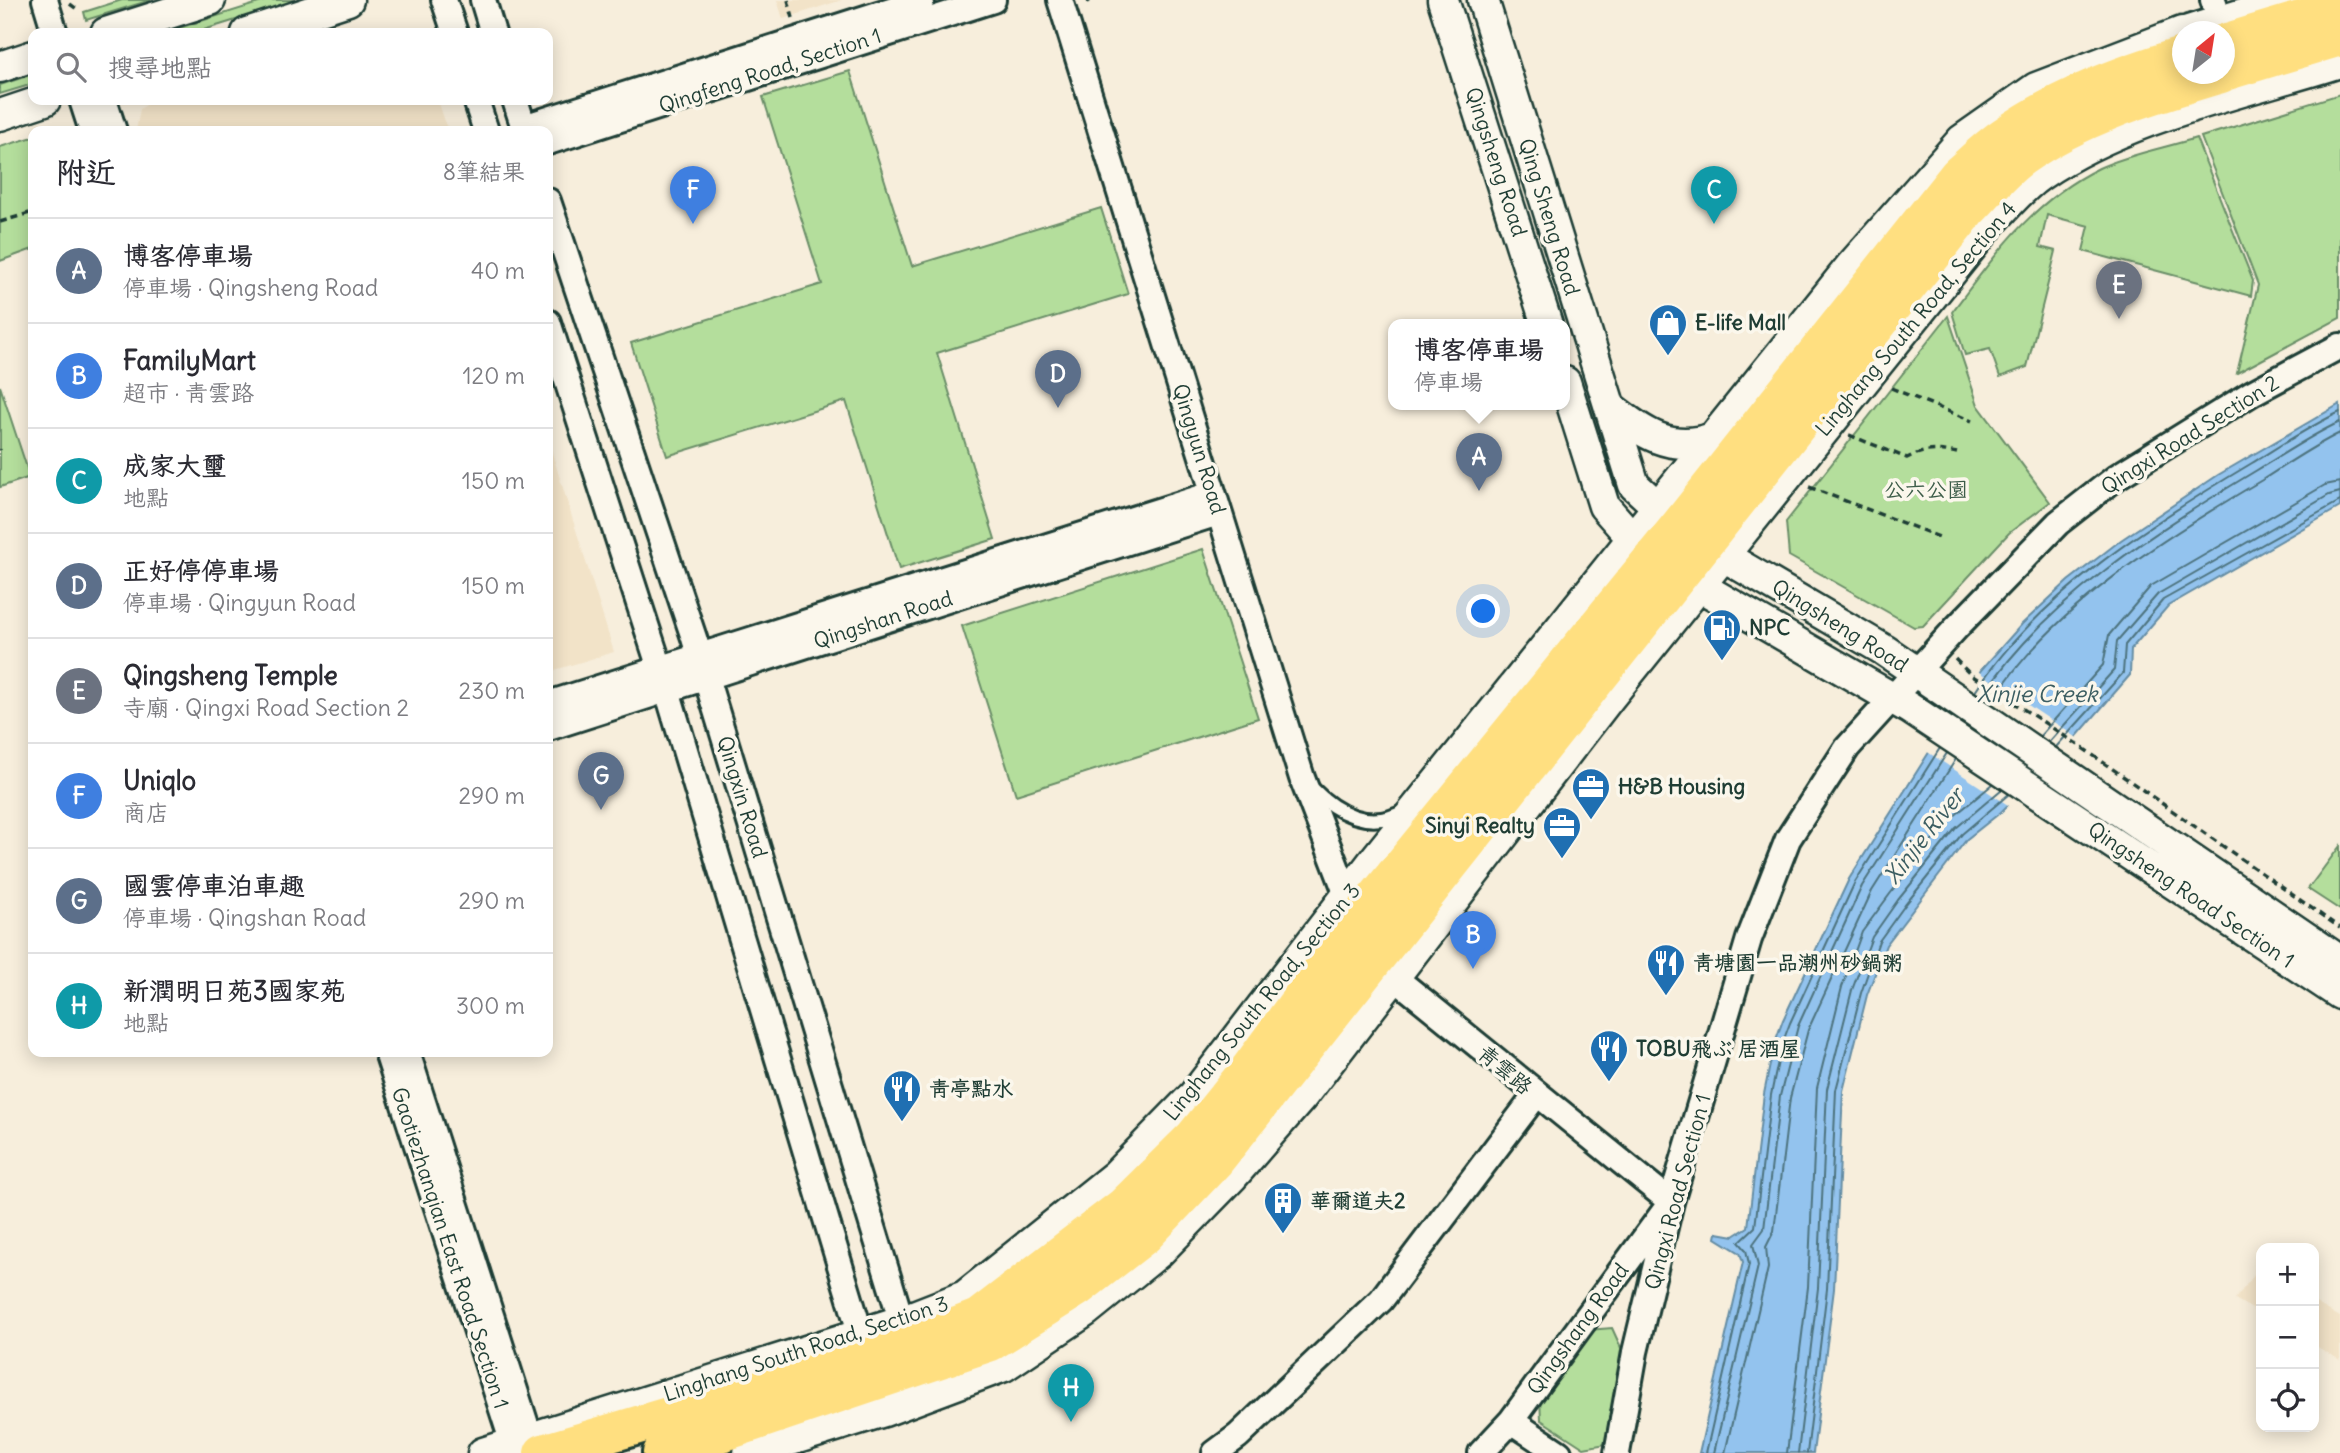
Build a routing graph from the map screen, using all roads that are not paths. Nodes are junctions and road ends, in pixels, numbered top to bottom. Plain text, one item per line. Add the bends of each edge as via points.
1 (45, 0) edge
2 (210, 0) edge
3 (348, 0) edge
4 (444, 0) edge
5 (482, 0) edge
6 (922, 0) edge
7 (993, 0) edge
8 (1060, 0) edge
9 (1443, 0) edge
10 (1484, 0) edge
11 (2288, 0) edge
12 (2340, 8) edge
13 (2219, 21) edge
14 (53, 28) edge
15 (122, 28) edge
16 (262, 28) edge
17 (453, 28) edge
18 (491, 28) edge
19 (2172, 37) edge
20 (2340, 37) edge
21 (28, 59) edge
22 (2172, 59) edge
23 (2340, 62) edge
24 (0, 67) edge
25 (2235, 69) edge
26 (2189, 84) edge
27 (30, 105) edge
28 (84, 105) edge
29 (106, 105) edge
30 (478, 105) edge
31 (517, 105) edge
32 (0, 115) edge
33 (90, 126) edge
34 (112, 126) edge
35 (484, 126) edge
36 (524, 126) edge
37 (534, 126) edge
38 (553, 140) edge
39 (553, 216) edge
40 (1878, 235) junction
41 (1545, 319) edge
42 (1830, 336) junction
43 (553, 338) edge
44 (2340, 346) edge
45 (1570, 398) edge
46 (1610, 407) junction
47 (1713, 438) junction
48 (1215, 503) junction
49 (1691, 533) junction
50 (1666, 564) junction
51 (702, 666) junction
52 (663, 679) junction
53 (1903, 685) junction
54 (553, 703) edge
55 (553, 726) edge
56 (2060, 769) joint
57 (1302, 778) junction
58 (2043, 796) joint
59 (1423, 800) junction
60 (1370, 936) junction
61 (2340, 961) edge
62 (2340, 994) edge
63 (389, 1057) edge
64 (409, 1057) edge
65 (1536, 1095) junction
66 (1671, 1202) junction
67 (913, 1358) junction
68 (872, 1371) junction
69 (1511, 1421) junction
70 (527, 1448) edge
71 (483, 1453) edge
72 (662, 1453) edge
73 (749, 1453) edge
74 (1214, 1453) edge
75 (1480, 1453) edge
76 (1559, 1453) edge
77 (1617, 1453) edge

1 - 14 street
2 - 15 street
3 - 16 street
4 - 17 street
5 - 18 street
6 - 37 street, Qingfeng Road, Section 1
7 - 38 street, Qingfeng Road, Section 1
8 - 48 street, Qingyun Road
9 - 41 street, Qingsheng Road
10 - 46 street, Qing Sheng Road
11 - 13 street, Linghang South Road, Section 4
12 - 13 main road, Linghang South Road, Section 4
19 - 40 street, Linghang South Road, Section 4 via 2036,88 1962,140
20 - 25 main road, Linghang South Road, Section 4
21 - 24 street
22 - 42 main road, Linghang South Road, Section 4 via 2077,94 2004,136 1958,175
23 - 49 street, Linghang South Road, Section 4 via 2146,123 2038,176
26 - 49 main road, Linghang South Road, Section 4 via 2088,120 2021,157 1968,210
27 - 32 street
28 - 33 street
29 - 34 street
30 - 35 street
31 - 36 street
39 - 51 street, Qingxin Road
40 - 42 street
40 - 47 street, Linghang South Road, Section 4
42 - 49 main road, Linghang South Road, Section 4
43 - 52 street, Qingxin Road
44 - 53 street, Qingxi Road Section 2 via 2252,393 2118,476 2058,523
45 - 50 street, Qingsheng Road via 1604,506
46 - 47 street via 1660,441 1684,444
46 - 49 street, Qing Sheng Road via 1634,485
47 - 49 street, Linghang South Road, Section 4
48 - 51 street, Qingshan Road
48 - 57 street, Qingyun Road
49 - 50 main road, Linghang South Road, Section 3
49 - 50 street, Linghang South Road, Section 4
49 - 53 street, Qingsheng Road via 1884,650
50 - 53 street, Qingsheng Road
50 - 59 street, Linghang South Road, Section 3
50 - 60 main road, Linghang South Road, Section 3
50 - 60 street, Linghang South Road, Section 3 via 1609,698
51 - 52 street, Qingshan Road
51 - 67 street, Qingxin Road
52 - 54 street, Qingshan Road
52 - 55 street, Qingshan Road
52 - 68 street, Qingxin Road
53 - 56 street, Qingsheng Road via 1955,700
53 - 58 street, Qingsheng Road via 1936,727
53 - 66 street, Qingxi Road Section 1 via 1847,748 1788,839 1749,939
56 - 61 street, Qingsheng Road Section 1
57 - 59 lane via 1346,816 1373,820 1397,815
57 - 60 street, Qingyun Road
58 - 62 street, Qingsheng Road Section 1
59 - 60 street, Linghang South Road, Section 3
60 - 65 street, 青雲路
60 - 67 main road, Linghang South Road, Section 3 via 1194,1137 1124,1206 978,1318
60 - 67 street, Linghang South Road, Section 3 via 1301,1098 1159,1252 1086,1311 1004,1366
63 - 70 street, Gaotiezhanqian East Road Section 1
64 - 70 street, Gaotiezhanqian East Road Section 1
65 - 66 street, 青雲路
65 - 74 street via 1381,1300 1238,1436
66 - 69 street, Qingshang Road
66 - 77 street, Qingxi Road Section 1 via 1635,1352
67 - 68 main road, Linghang South Road, Section 3
67 - 68 street, Linghang South Road, Section 3
68 - 70 main road, Linghang South Road, Section 3
68 - 72 main road, Linghang South Road, Section 3
68 - 73 street, Linghang South Road, Section 3
69 - 75 street, Qingshang Road
69 - 76 street
70 - 71 street, Linghang South Road, Section 3

